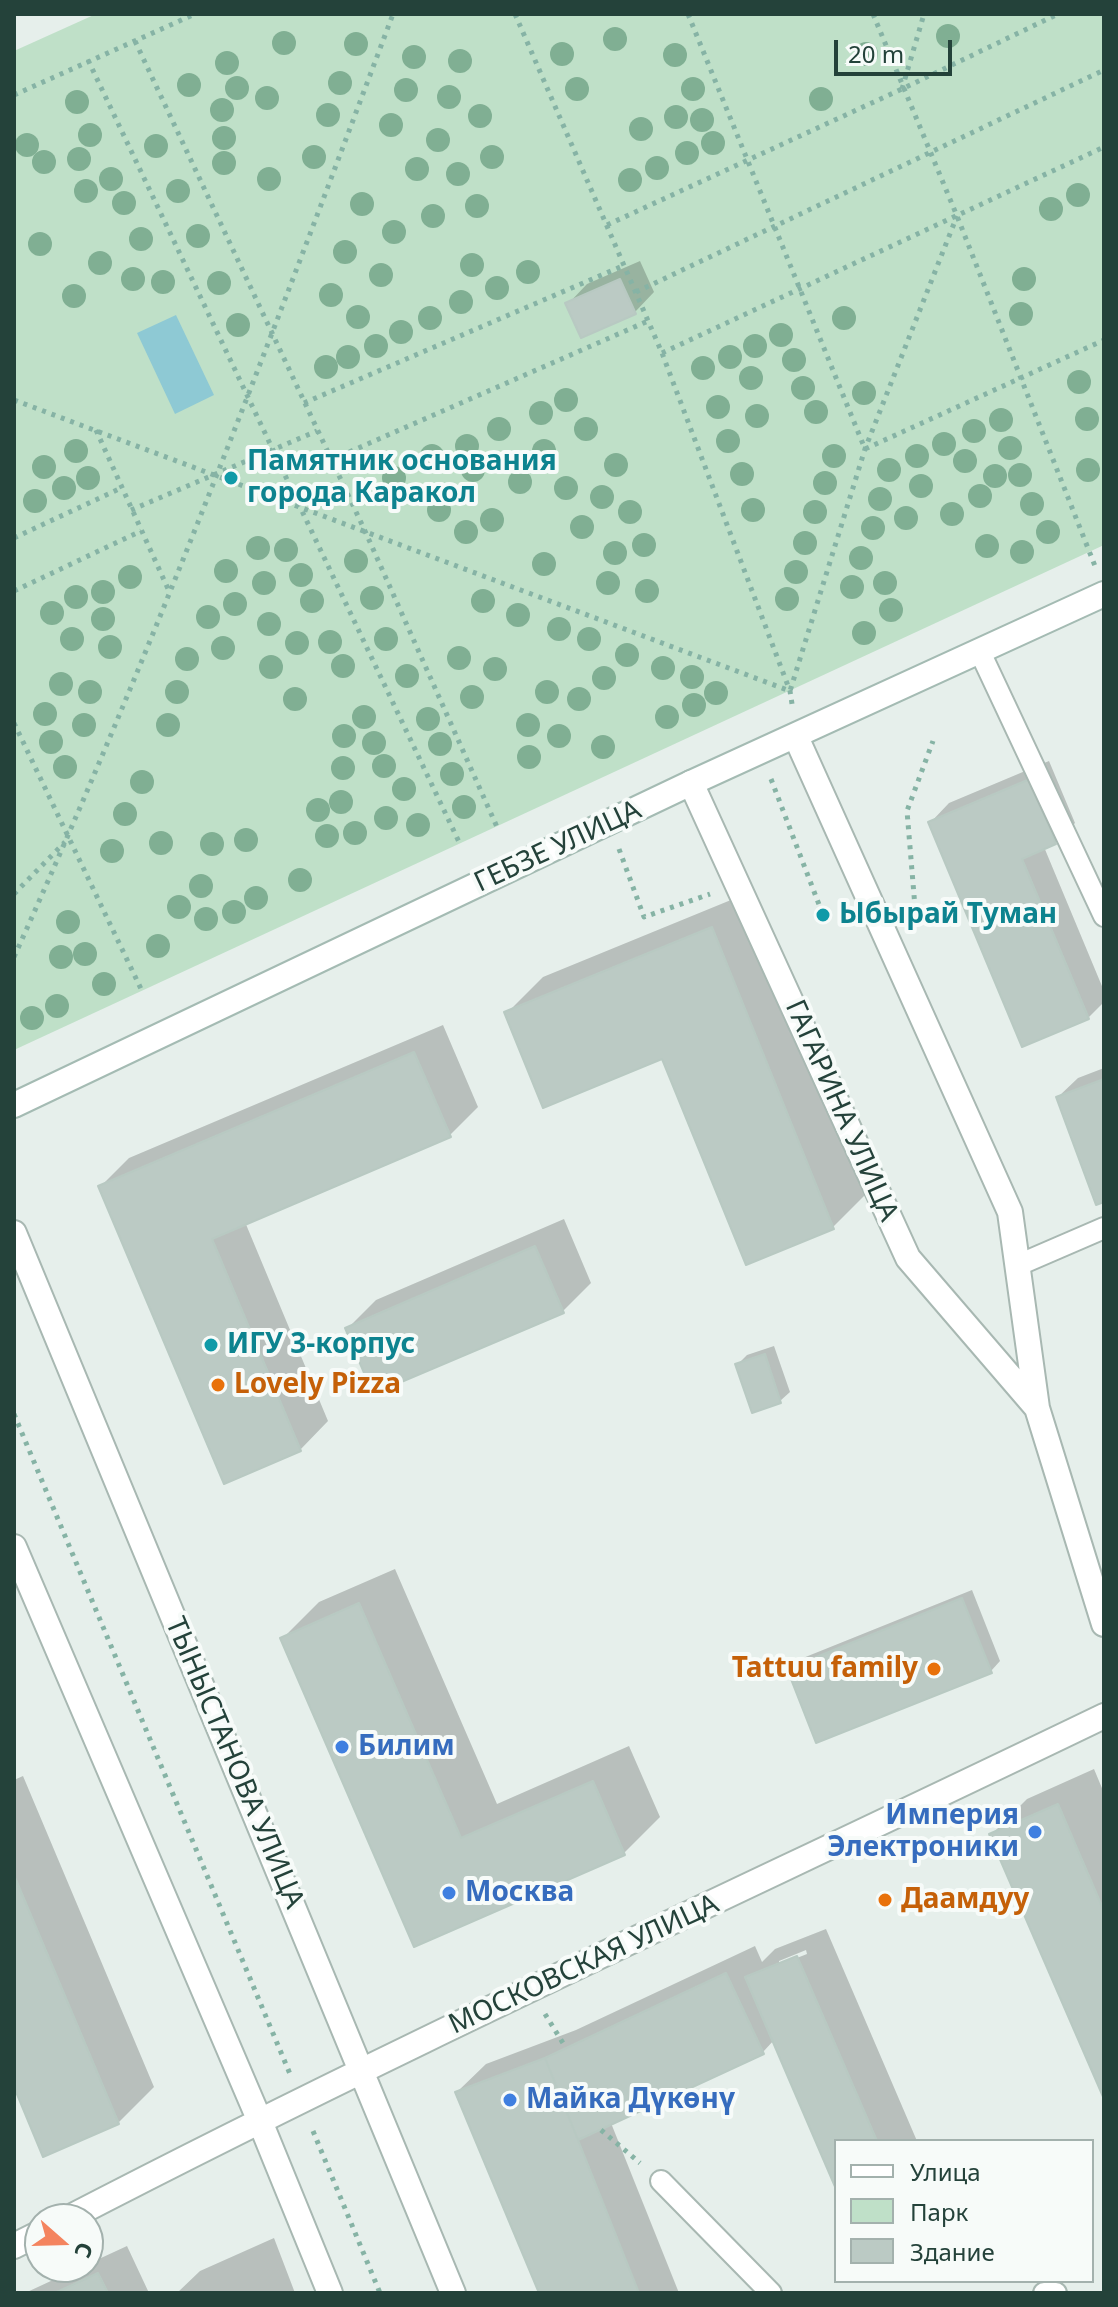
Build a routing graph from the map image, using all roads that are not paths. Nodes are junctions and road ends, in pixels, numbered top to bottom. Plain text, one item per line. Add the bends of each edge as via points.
1 (1104, 594) edge
2 (980, 652) junction
3 (796, 737) junction
4 (691, 783) junction
5 (1104, 916) edge
6 (14, 1105) edge
7 (1104, 1228) edge
8 (14, 1233) edge
9 (1016, 1266) junction
10 (1037, 1408) junction
11 (14, 1547) edge
12 (1104, 1624) edge
13 (1104, 1716) edge
14 (361, 2070) junction
15 (259, 2119) junction
16 (661, 2181) road end
17 (98, 2203) edge
18 (330, 2293) edge
19 (453, 2293) edge
20 (771, 2293) edge
21 (1044, 2293) edge
22 (1056, 2293) edge

1 - 2 street, ГЕБЗЕ УЛИЦА
2 - 3 street, ГЕБЗЕ УЛИЦА
2 - 5 lane
3 - 4 street, ГЕБЗЕ УЛИЦА
3 - 9 street, ГАГАРИНА УЛИЦА via 1010,1212
4 - 6 street, ГЕБЗЕ УЛИЦА
4 - 10 street, ГАГАРИНА УЛИЦА via 908,1258
7 - 9 lane
8 - 14 street, ТЫНЫСТАНОВА УЛИЦА
9 - 10 street, ГАГАРИНА УЛИЦА
10 - 12 street, ГАГАРИНА УЛИЦА
11 - 15 street
13 - 14 street, МОСКОВСКАЯ УЛИЦА
14 - 15 street, МОСКОВСКАЯ УЛИЦА
14 - 19 street, ТЫНЫСТАНОВА УЛИЦА
15 - 17 street, МОСКОВСКАЯ УЛИЦА
15 - 18 street
16 - 20 lane
21 - 22 lane

